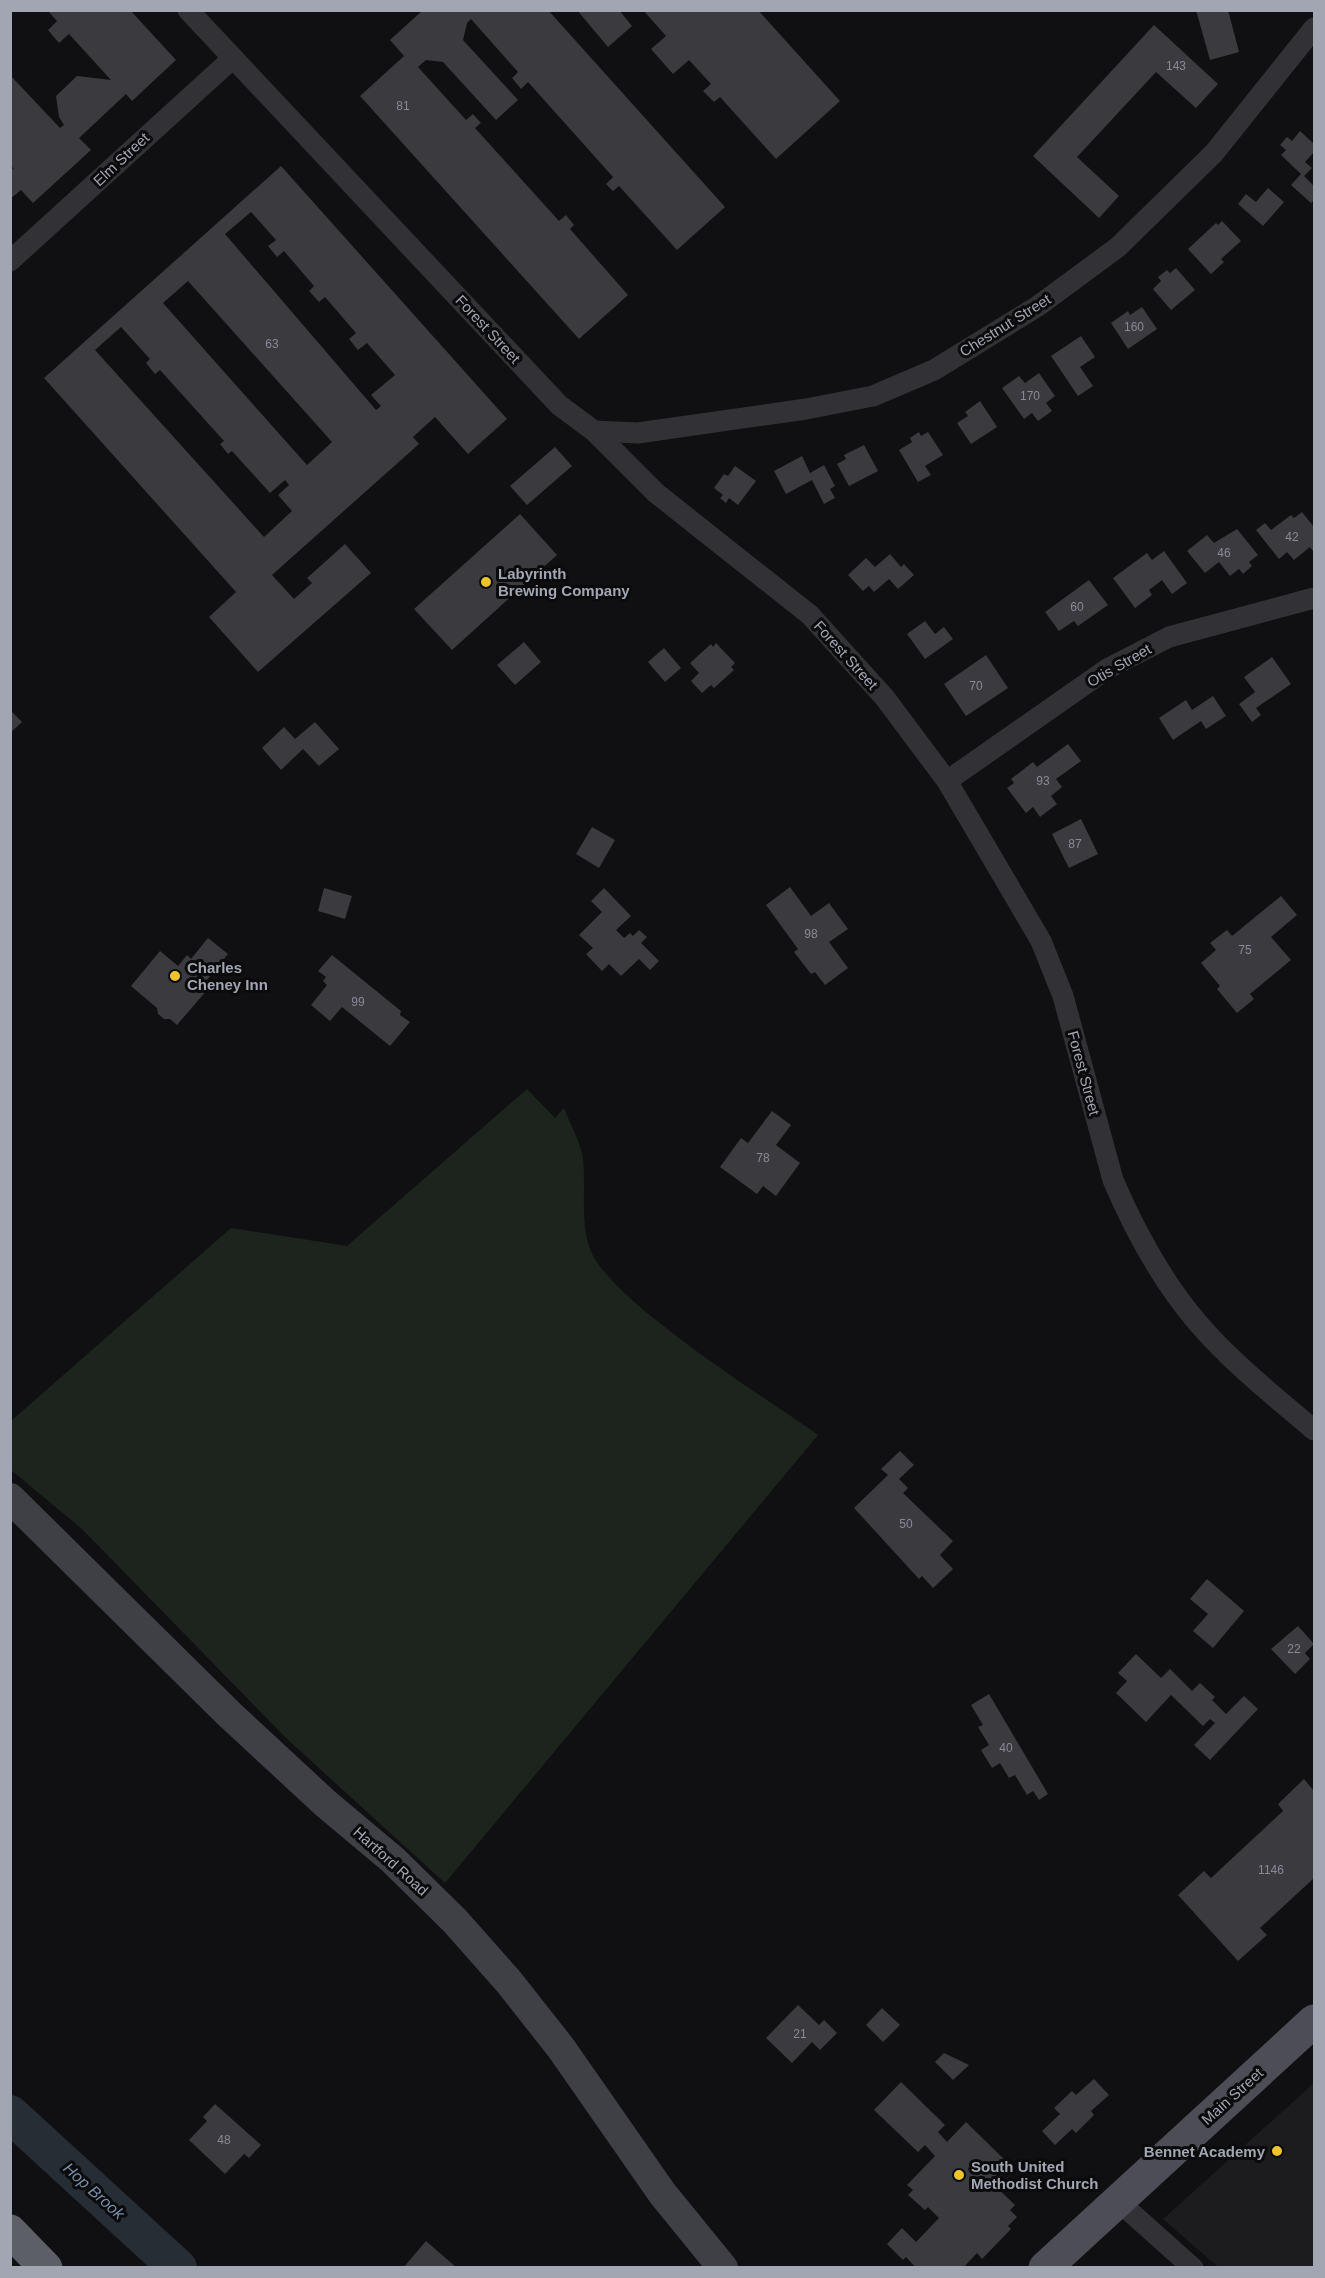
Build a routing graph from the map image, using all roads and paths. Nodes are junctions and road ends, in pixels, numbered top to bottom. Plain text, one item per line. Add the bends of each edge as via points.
1 (189, 10) edge
2 (1314, 28) edge
3 (233, 58) junction
4 (10, 261) edge
5 (594, 431) junction
6 (1314, 598) edge
7 (947, 781) junction
8 (1314, 1430) edge
9 (10, 1498) edge
10 (1314, 2021) edge
11 (1118, 2201) junction
12 (10, 2231) edge
13 (46, 2268) edge
14 (723, 2268) edge
15 (1045, 2268) edge
16 (1193, 2268) edge

1 - 3 street, Forest Street
2 - 5 street, Chestnut Street via 1214,153 1118,247 1038,306 934,370 873,396 806,409 638,433
3 - 4 street, Elm Street
3 - 5 street, Forest Street via 559,405
5 - 7 street, Forest Street via 656,493 810,615 885,698
6 - 7 street, Otis Street via 1169,637 1107,669
7 - 8 street, Forest Street via 1041,941 1063,996 1101,1143 1125,1208 1172,1289 1196,1321 1250,1375
9 - 14 main road, Hartford Road via 229,1714 393,1860 455,1921 561,2048 656,2185
10 - 11 main road, Main Street
11 - 15 main road, Main Street
11 - 16 street
12 - 13 highway

